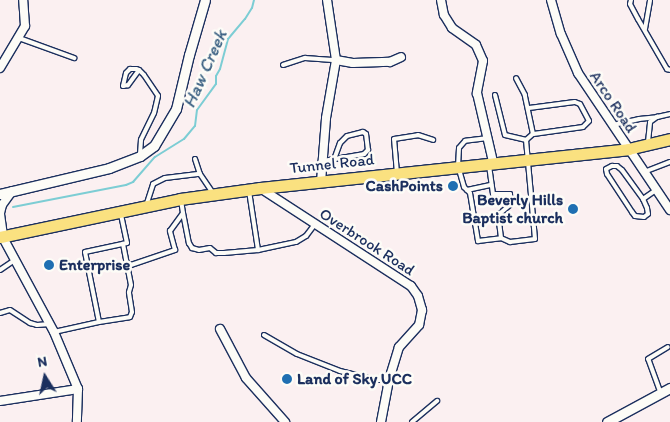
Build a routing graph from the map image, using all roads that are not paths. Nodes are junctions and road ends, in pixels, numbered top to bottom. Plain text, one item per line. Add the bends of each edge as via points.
1 (23, 0) edge
2 (205, 0) edge
3 (327, 0) edge
4 (441, 0) edge
5 (551, 0) edge
6 (631, 0) edge
7 (650, 0) edge
8 (644, 29) junction
9 (19, 38) junction
10 (401, 57) dead end
11 (74, 58) dead end
12 (336, 60) junction
13 (283, 65) dead end
14 (0, 68) edge
15 (140, 70) junction
16 (670, 70) edge
17 (516, 78) dead end
18 (496, 95) dead end
19 (529, 108) junction
20 (670, 114) edge
21 (656, 117) junction
22 (612, 125) junction
23 (533, 134) junction
24 (488, 138) junction
25 (670, 139) edge
26 (433, 140) dead end
27 (526, 140) junction
28 (648, 144) junction
29 (628, 149) junction
30 (140, 156) junction
31 (335, 157) junction
32 (195, 159) dead end
33 (527, 159) junction
34 (323, 161) junction
35 (491, 162) junction
36 (670, 162) edge
37 (458, 166) junction
38 (644, 172) junction
39 (397, 173) junction
40 (200, 174) junction
41 (321, 182) junction
42 (492, 185) junction
43 (254, 188) junction
44 (467, 190) junction
45 (656, 190) junction
46 (13, 191) junction
47 (0, 194) edge
48 (213, 194) junction
49 (180, 199) junction
50 (643, 199) junction
51 (146, 205) junction
52 (120, 210) junction
53 (670, 210) edge
54 (183, 213) junction
55 (0, 214) edge
56 (315, 224) junction
57 (1, 235) edge
58 (501, 238) junction
59 (125, 244) junction
60 (258, 250) junction
61 (15, 260) junction
62 (128, 266) junction
63 (0, 270) edge
64 (0, 313) edge
65 (99, 322) junction
66 (50, 324) junction
67 (220, 329) dead end
68 (54, 332) junction
69 (264, 335) dead end
70 (668, 347) dead end
71 (389, 380) junction
72 (670, 388) edge
73 (78, 389) junction
74 (661, 394) junction
75 (0, 401) edge
76 (437, 401) dead end
77 (77, 422) edge
78 (285, 422) edge
79 (381, 422) edge
80 (412, 422) edge
81 (610, 422) edge

1 - 9 street via 26,26
2 - 30 street via 176,110 154,146
3 - 12 street
4 - 24 street via 444,16 452,28 476,44 483,62 477,93
5 - 22 street, Arco Road via 570,58
6 - 8 lane via 630,4
7 - 8 lane
8 - 16 lane via 667,70
9 - 11 lane
9 - 14 street
10 - 12 street via 390,62
12 - 13 lane via 305,58
12 - 34 street via 326,118
15 - 15 lane via 130,69 123,86 128,85
15 - 30 lane via 158,96 141,140
17 - 19 lane via 522,84
18 - 27 lane via 505,134
19 - 23 lane
19 - 23 lane via 575,102 580,104 589,121 583,127
20 - 21 lane
21 - 22 lane
21 - 28 lane via 650,122
22 - 29 street, Arco Road
23 - 27 lane
24 - 35 street
24 - 37 lane via 462,143 458,148
25 - 28 main road, Tunnel Road
26 - 39 lane via 418,135 394,139
27 - 33 lane
28 - 29 main road, Tunnel Road
29 - 33 main road, Tunnel Road
29 - 38 street, Arco Road
30 - 46 street via 109,168
31 - 31 lane via 364,154 368,150 366,134 347,136 340,143
31 - 34 lane
32 - 40 lane
33 - 35 main road, Tunnel Road
33 - 58 lane via 535,239 510,242
34 - 41 street
35 - 37 main road, Tunnel Road
35 - 42 lane
36 - 38 lane
37 - 39 main road, Tunnel Road
37 - 44 lane
38 - 45 street, Arco Road
39 - 41 main road, Tunnel Road
40 - 48 lane
40 - 51 lane via 165,178 153,184
41 - 43 main road, Tunnel Road
42 - 44 lane
42 - 58 lane via 493,194 510,194 511,204 498,215
43 - 48 main road, Tunnel Road
43 - 56 street, Overbrook Road
43 - 60 lane
44 - 58 lane via 476,241
45 - 50 lane
45 - 53 street, Arco Road
46 - 47 street
46 - 55 street via 2,205
48 - 49 main road, Tunnel Road
49 - 51 main road, Tunnel Road
49 - 54 lane
50 - 50 lane via 622,170 617,166 606,169 632,212 640,218 648,214
51 - 52 main road, Tunnel Road
52 - 57 main road, Tunnel Road
52 - 59 lane
54 - 60 lane via 192,248 210,248 216,253
54 - 62 lane via 170,231 175,250
55 - 57 street
56 - 60 lane via 306,236 296,242
56 - 71 street, Overbrook Road via 411,286 418,296 422,310 419,325 399,347
57 - 61 street
59 - 62 lane
59 - 65 lane via 85,252
61 - 63 lane
61 - 66 street
62 - 65 lane via 130,317
64 - 66 lane via 10,310 30,323
65 - 68 lane
66 - 68 street
67 - 78 street via 246,378
68 - 73 street
69 - 71 lane via 297,354 340,371 375,380
70 - 74 lane via 648,359
71 - 79 street, Overbrook Road
72 - 74 street
73 - 75 street
73 - 77 street
74 - 81 street
76 - 80 lane

